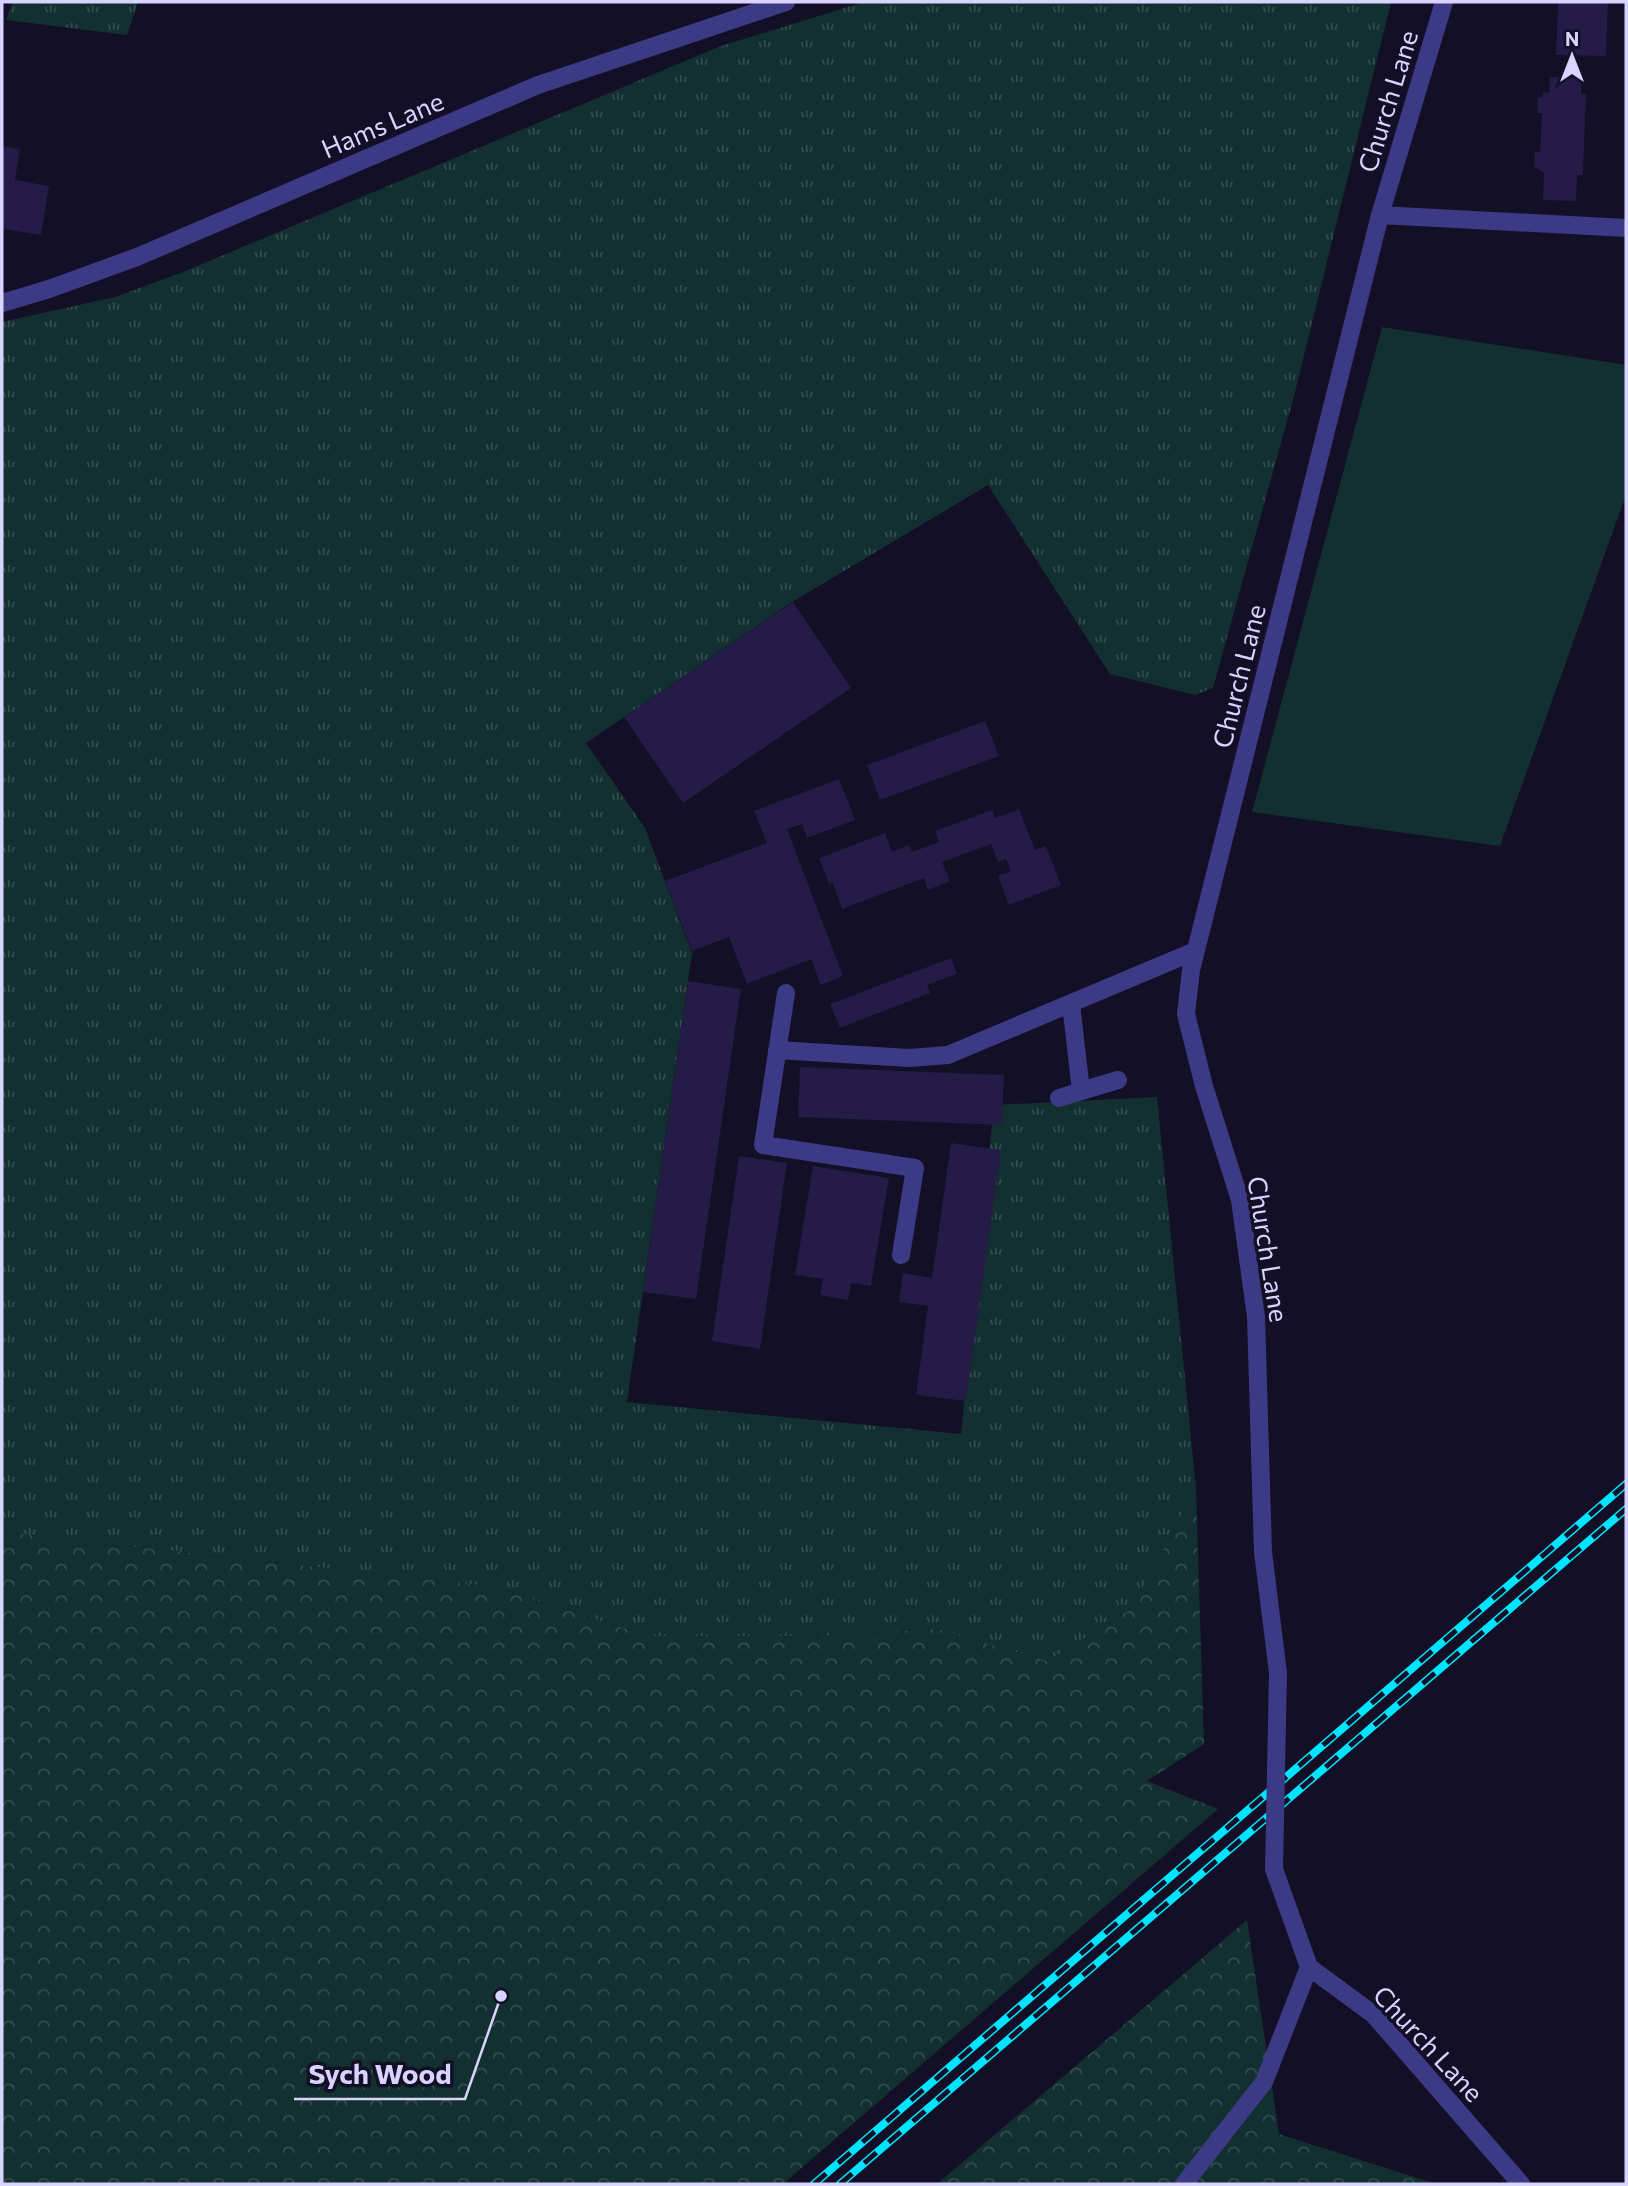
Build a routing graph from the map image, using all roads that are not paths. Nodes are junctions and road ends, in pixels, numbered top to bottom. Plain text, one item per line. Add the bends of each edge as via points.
1 (786, 2) edge
2 (1444, 2) edge
3 (1380, 215) junction
4 (1626, 228) edge
5 (2, 303) edge
6 (1195, 951) junction
7 (786, 993) dead end
8 (1071, 1004) junction
9 (777, 1050) junction
10 (1118, 1080) dead end
11 (1081, 1091) junction
12 (1059, 1098) dead end
13 (901, 1255) dead end
14 (1309, 1967) junction
15 (1184, 2184) edge
16 (1521, 2184) edge

1 - 5 street, Hams Lane via 538,85 137,257
2 - 3 street, Church Lane
3 - 4 street, Church Lane
3 - 6 street, Church Lane
6 - 8 street
6 - 14 street, Church Lane, bridge via 1185,1014 1240,1200 1256,1317 1263,1552 1278,1673 1274,1869
7 - 9 street
8 - 9 street via 948,1055 909,1058
8 - 11 street
9 - 13 street via 763,1144 915,1168
10 - 11 street
11 - 12 street
14 - 15 street via 1264,2082
14 - 16 street, Church Lane via 1374,2015

